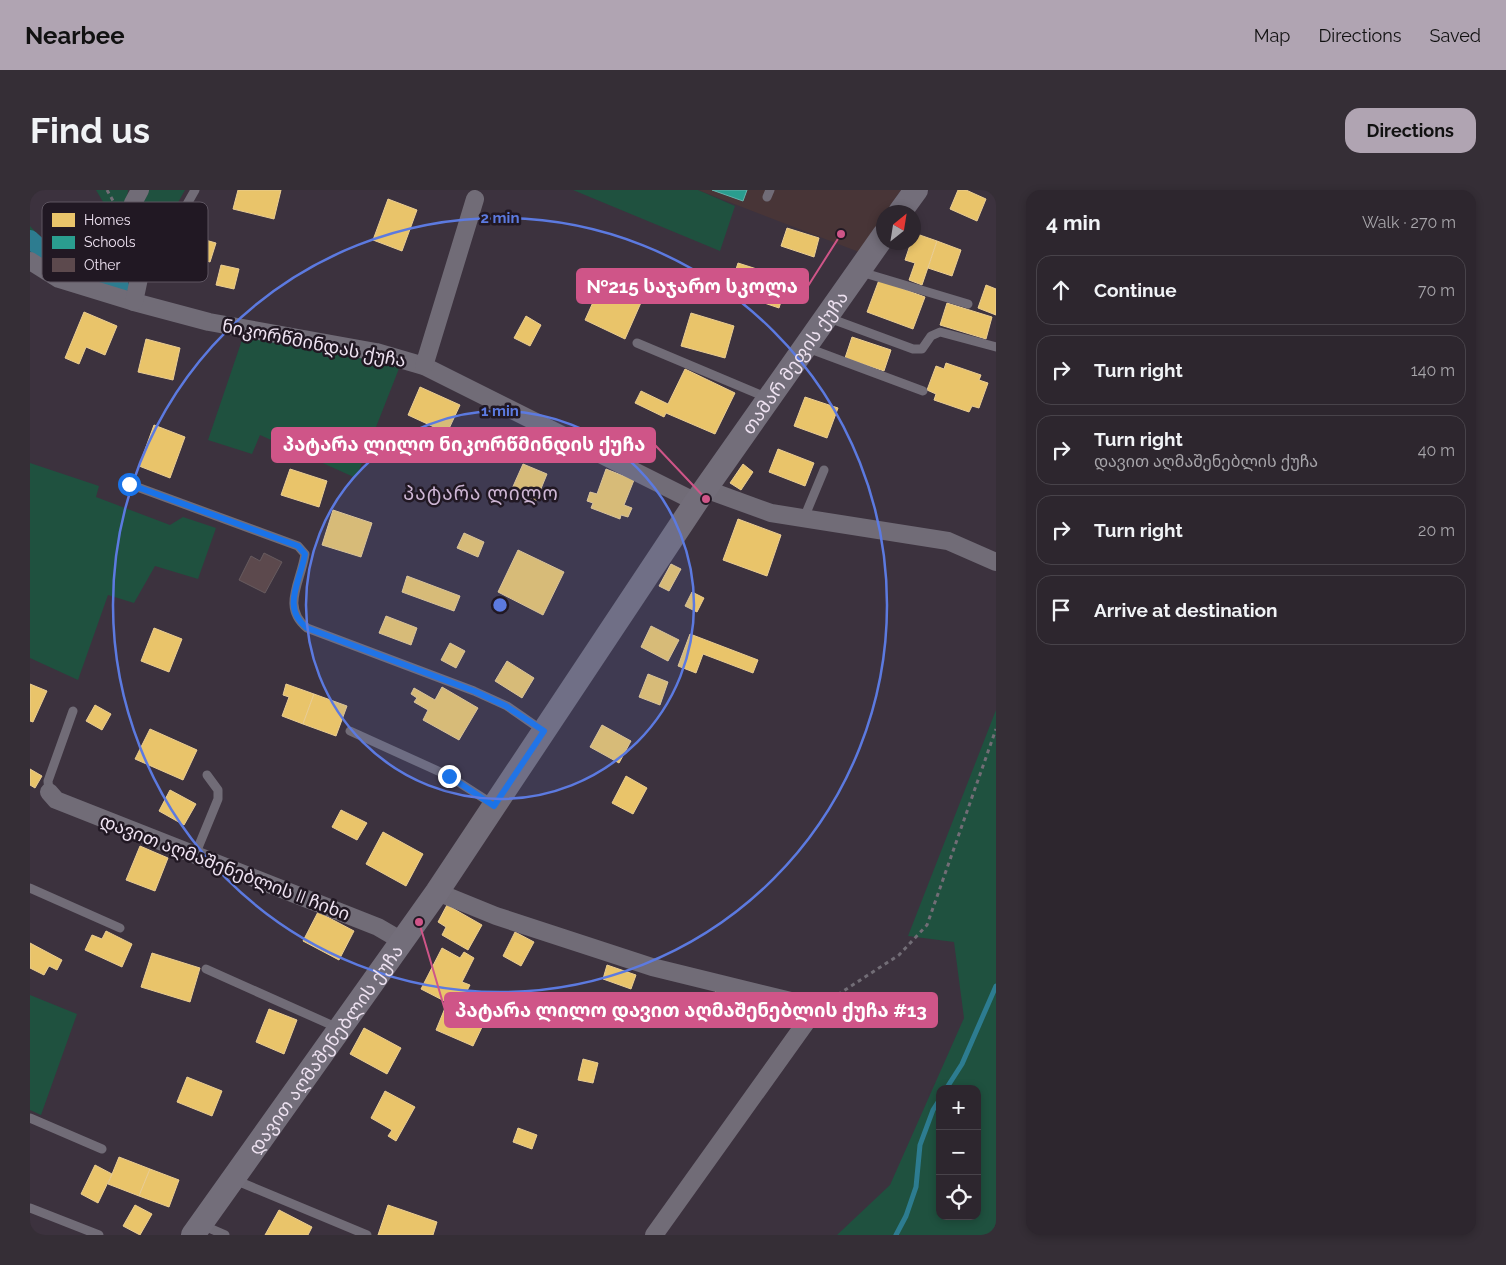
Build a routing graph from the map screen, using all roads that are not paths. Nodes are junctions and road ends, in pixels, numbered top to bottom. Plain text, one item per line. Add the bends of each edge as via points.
1 (140, 190) edge
2 (195, 190) edge
3 (913, 191) edge
4 (477, 195) edge
5 (132, 202) edge
6 (188, 202) edge
7 (904, 205) edge
8 (876, 246) edge
9 (30, 261) edge
10 (42, 268) edge
11 (858, 271) junction
12 (69, 282) edge
13 (138, 282) edge
14 (134, 302) junction
15 (968, 304) dead end
16 (826, 316) junction
17 (636, 343) dead end
18 (805, 347) junction
19 (996, 347) edge
20 (424, 366) junction
21 (923, 392) dead end
22 (768, 398) junction
23 (824, 470) dead end
24 (129, 484) dead end
25 (700, 496) junction
26 (804, 518) junction
27 (996, 562) edge
28 (73, 711) dead end
29 (350, 731) dead end
30 (544, 731) junction
31 (207, 775) dead end
32 (49, 792) joint
33 (494, 806) junction
34 (195, 855) junction
35 (30, 888) edge
36 (437, 892) junction
37 (120, 928) dead end
38 (402, 941) junction
39 (206, 969) dead end
40 (795, 1002) dead end
41 (817, 1007) road end
42 (339, 1029) junction
43 (30, 1118) edge
44 (102, 1149) dead end
45 (232, 1179) junction
46 (30, 1208) edge
47 (198, 1231) edge
48 (99, 1235) edge
49 (225, 1235) edge
50 (367, 1235) edge
51 (654, 1235) edge

1 - 5 street
2 - 6 lane
3 - 7 street
4 - 20 street
8 - 11 street, თამარ მეფის ქუჩა
9 - 10 street, ნიკორწმინდას ქუჩა
11 - 15 lane
11 - 16 street, თამარ მეფის ქუჩა
12 - 14 street, ნიკორწმინდას ქუჩა
13 - 14 street
14 - 20 street, ნიკორწმინდას ქუჩა via 209,322 376,352
16 - 18 street, თამარ მეფის ქუჩა
16 - 19 lane via 913,350 922,349 930,336 940,332
17 - 22 lane
18 - 21 lane
18 - 22 street, თამარ მეფის ქუჩა
20 - 25 street, ნიკორწმინდას ქუჩა
22 - 25 street, თამარ მეფის ქუჩა
23 - 26 lane
24 - 30 lane via 298,546 305,554 292,607 296,619 307,628 474,691 506,706
25 - 26 street, ნიკორწმინდას ქუჩა
25 - 30 street, დავით აღმაშენებლის ქუჩა
26 - 27 street, ნიკორწმინდას ქუჩა via 948,541
28 - 32 lane via 48,781
29 - 33 lane via 449,776
30 - 33 street, დავით აღმაშენებლის ქუჩა
31 - 34 lane via 218,790 218,799
32 - 34 street, დავით აღმაშენებლის II ჩიხი via 56,800
33 - 36 street, დავით აღმაშენებლის ქუჩა
34 - 38 street, დავით აღმაშენებლის II ჩიხი via 378,927
35 - 37 lane
36 - 38 street, დავით აღმაშენებლის ქუჩა
36 - 40 street via 496,916 652,967
38 - 42 street, დავით აღმაშენებლის ქუჩა
39 - 42 lane
41 - 51 street
42 - 45 street, დავით აღმაშენებლის ქუჩა
43 - 44 lane
45 - 47 street, დავით აღმაშენებლის ქუჩა
45 - 50 lane
46 - 48 lane
47 - 49 lane

